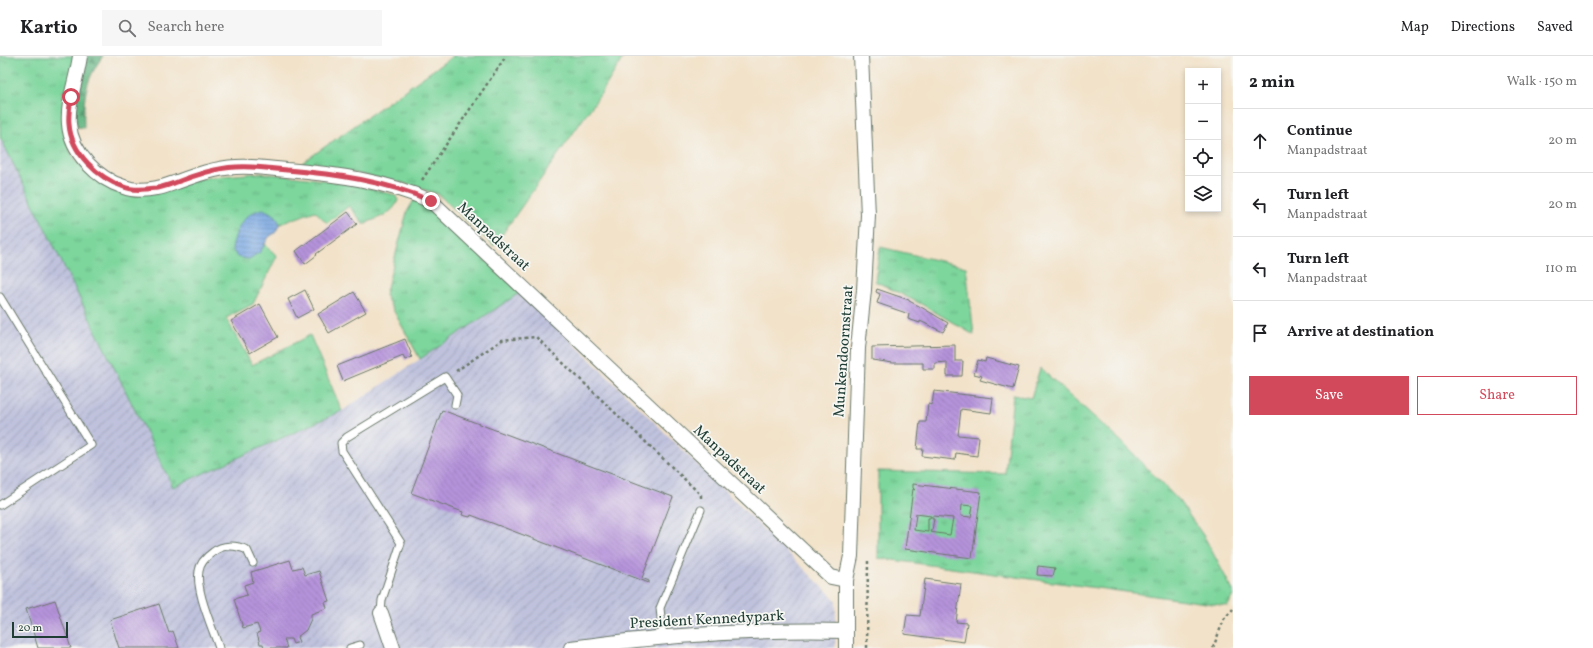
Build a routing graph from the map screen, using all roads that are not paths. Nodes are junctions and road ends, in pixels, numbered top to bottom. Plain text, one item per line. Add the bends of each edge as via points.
1 (80, 56) edge
2 (861, 56) edge
3 (0, 297) edge
4 (455, 406) dead end
5 (0, 505) edge
6 (701, 510) road end
7 (252, 563) dead end
8 (846, 580) junction
9 (381, 613) joint
10 (846, 631) junction
11 (663, 637) junction
12 (360, 645) dead end
13 (219, 648) edge
14 (350, 648) edge
15 (393, 648) edge
16 (571, 648) edge
17 (846, 648) edge

1 - 8 street, Manpadstraat via 69,110 69,125 73,143 80,154 104,177 125,188 142,190 159,188 212,170 255,167 378,183 431,201 831,577
2 - 8 street, Munkendoornstraat via 868,215 858,348 851,556
3 - 5 lane via 91,445
4 - 9 lane via 457,395 445,378 341,443 342,451 401,543 382,600
6 - 11 lane via 660,608
7 - 13 lane via 247,550 240,547 227,546 214,550 204,558 199,571 200,589
8 - 10 street, Munkendoornstraat
9 - 15 street
10 - 11 street, President Kennedypark via 776,631
10 - 17 street, Munkendoornstraat
11 - 16 street, President Kennedypark
12 - 14 lane

